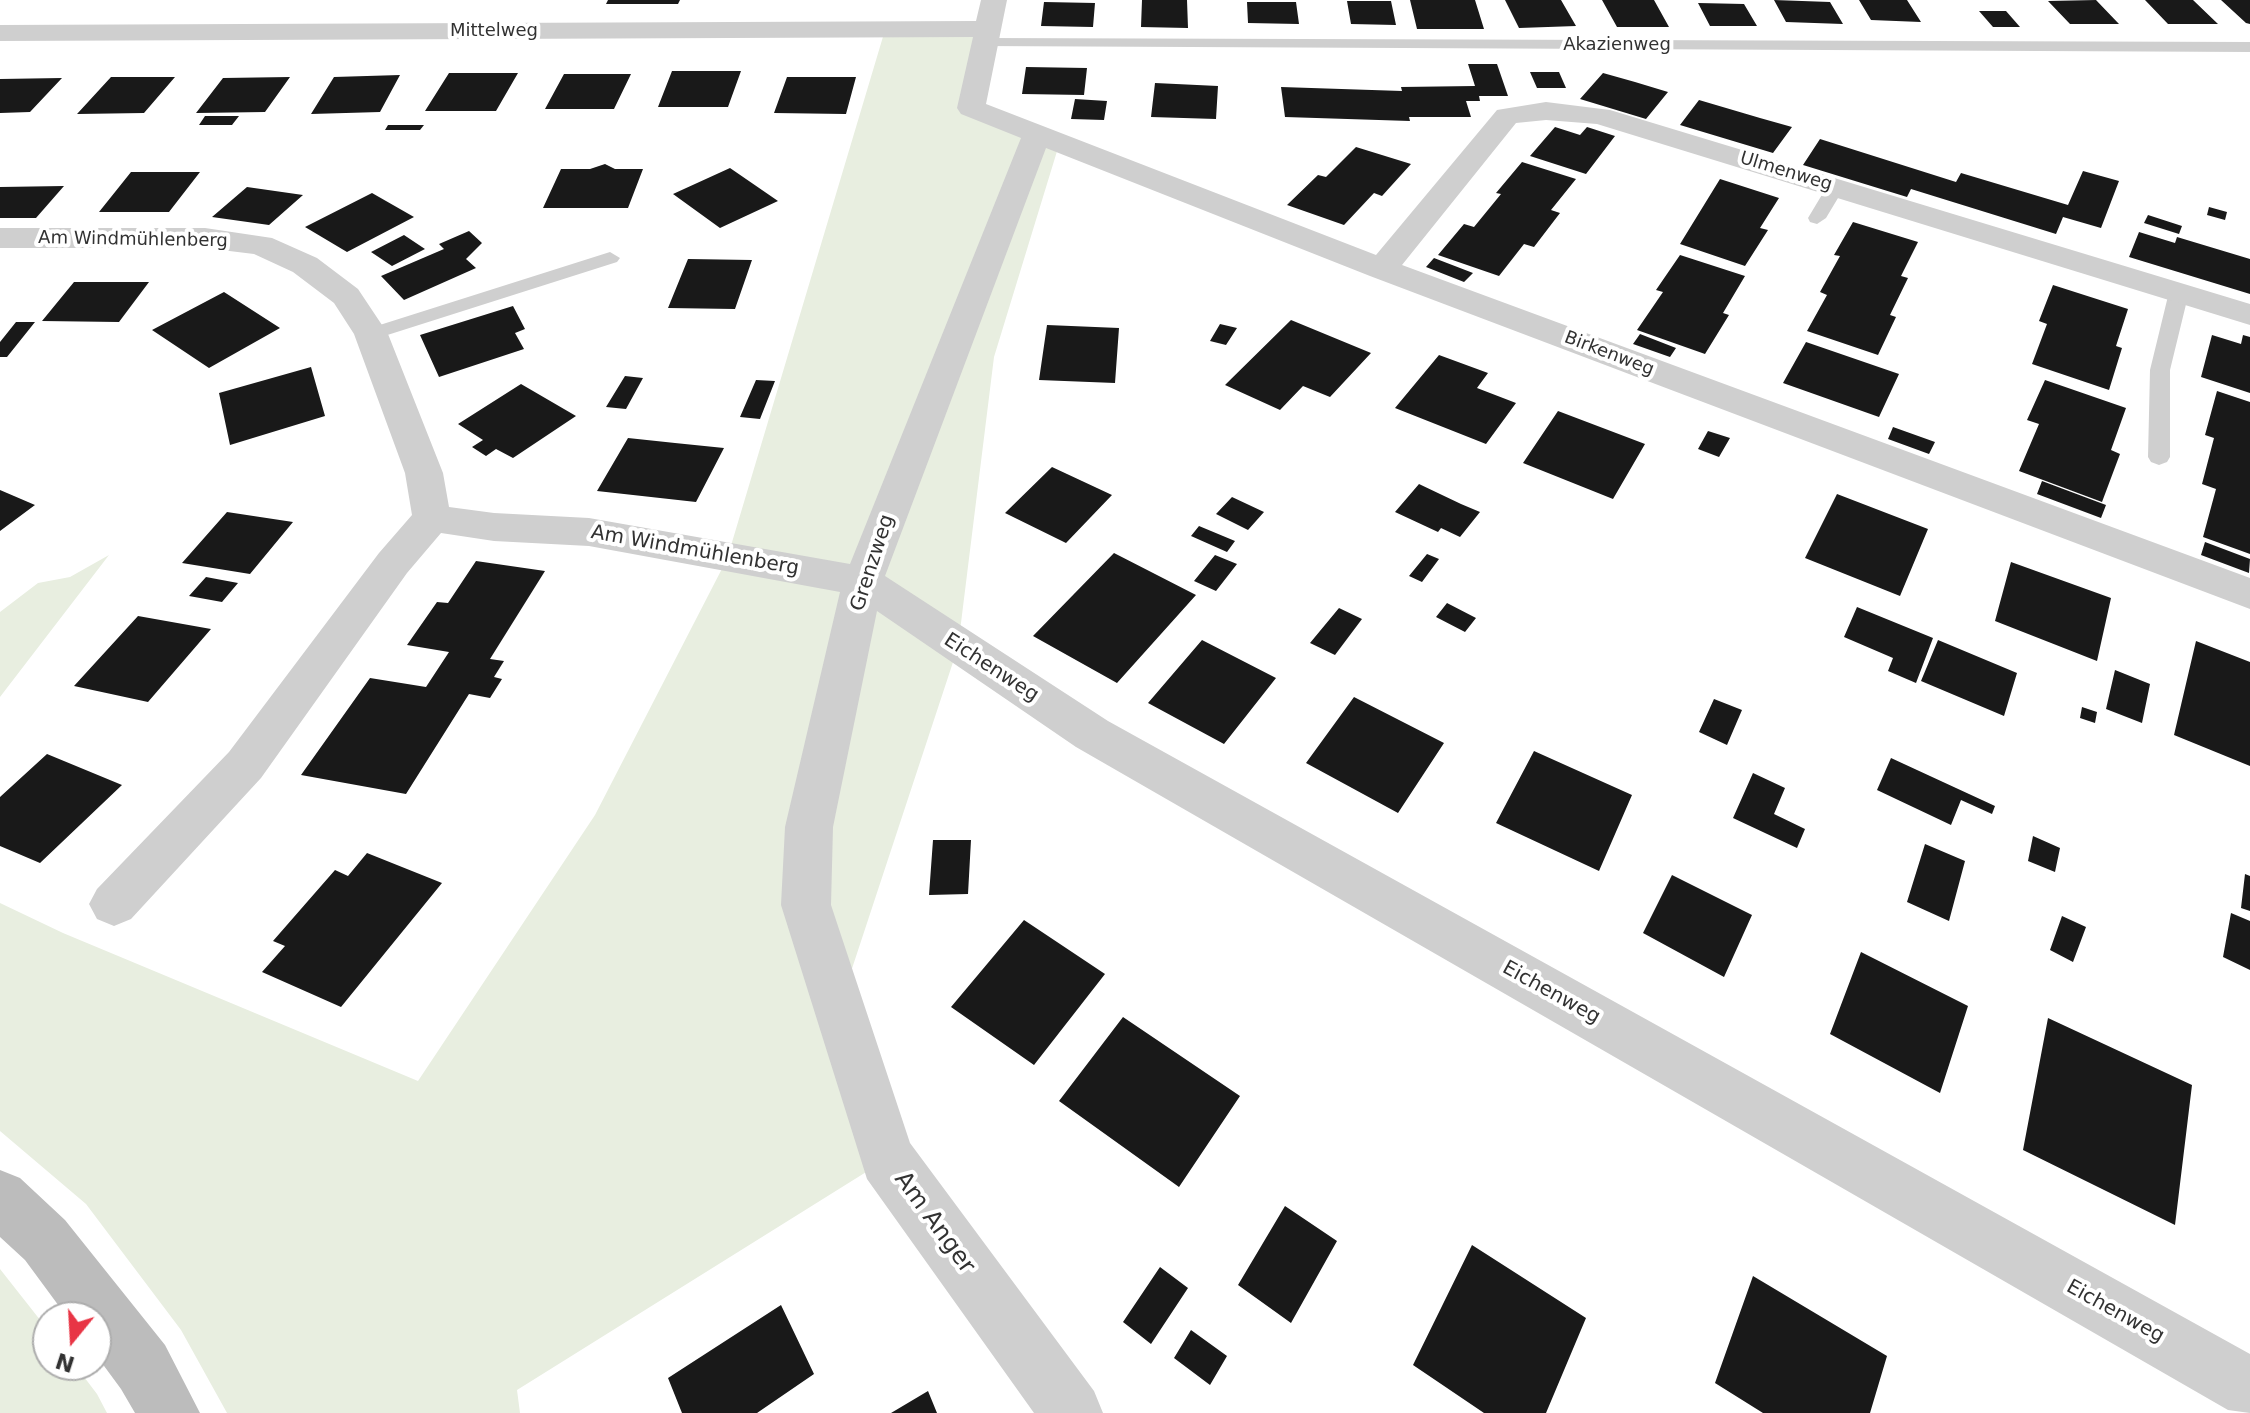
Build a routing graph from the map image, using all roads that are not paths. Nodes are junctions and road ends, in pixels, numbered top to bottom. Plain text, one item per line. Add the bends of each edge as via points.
1 (994, 0) edge
2 (0, 33) edge
3 (986, 36) junction
4 (2250, 47) edge
5 (1037, 134) junction
6 (1835, 188) junction
7 (1817, 218) dead end
8 (0, 238) edge
9 (610, 258) dead end
10 (1382, 269) junction
11 (2179, 292) junction
12 (2250, 315) edge
13 (371, 334) junction
14 (2159, 457) dead end
15 (432, 518) junction
16 (863, 581) junction
17 (2250, 594) edge
18 (114, 904) dead end
19 (838, 1011) joint
20 (0, 1198) edge
21 (2250, 1388) edge
22 (169, 1413) edge
23 (1072, 1413) edge

1 - 3 street
2 - 3 street, Mittelweg
3 - 4 lane, Akazienweg
3 - 5 street, Birkenweg via 971,108
5 - 10 street, Birkenweg
5 - 16 street, Grenzweg
6 - 7 lane
6 - 10 street, Ulmenweg via 1600,116 1546,111 1507,116
6 - 11 street, Ulmenweg
8 - 13 street, Am Windmühlenberg via 205,238 261,245 305,265 346,296
9 - 13 lane
10 - 17 street, Birkenweg
11 - 12 street, Ulmenweg
11 - 14 lane via 2160,370
13 - 15 street, Am Windmühlenberg via 424,473
15 - 16 street, Am Windmühlenberg via 589,532
15 - 18 street via 245,765
16 - 19 street, Grenzweg via 809,827 806,905
16 - 21 street, Eichenweg via 1092,734
19 - 23 street, Am Anger via 887,1159
20 - 22 street via 45,1240 143,1367

